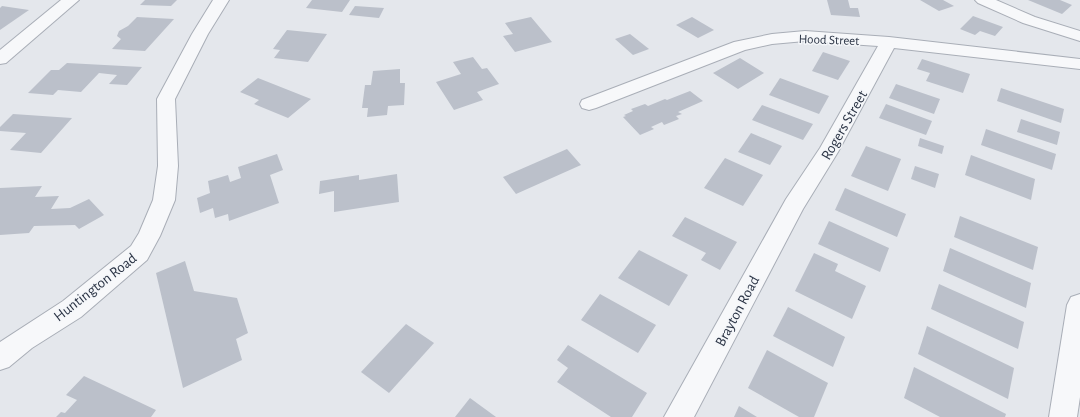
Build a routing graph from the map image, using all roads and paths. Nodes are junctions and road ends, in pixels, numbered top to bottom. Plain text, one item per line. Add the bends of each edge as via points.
1 (71, 0) edge
2 (222, 0) edge
3 (983, 0) edge
4 (1080, 36) edge
5 (889, 42) junction
6 (0, 59) edge
7 (1080, 64) edge
8 (589, 104) dead end
9 (794, 204) joint
10 (1080, 305) edge
11 (12, 338) edge
12 (0, 358) edge
13 (678, 417) edge
14 (1063, 417) edge

1 - 6 street
2 - 11 street, Huntington Road via 200,34 166,99 168,163 164,200 139,253 72,309
3 - 4 street via 1029,20
5 - 7 street, Hood Street
5 - 8 street, Hood Street via 805,36 772,39 740,46
5 - 9 street, Rogers Street via 828,152
9 - 13 street, Brayton Road
10 - 14 street
11 - 12 street, Huntington Road

